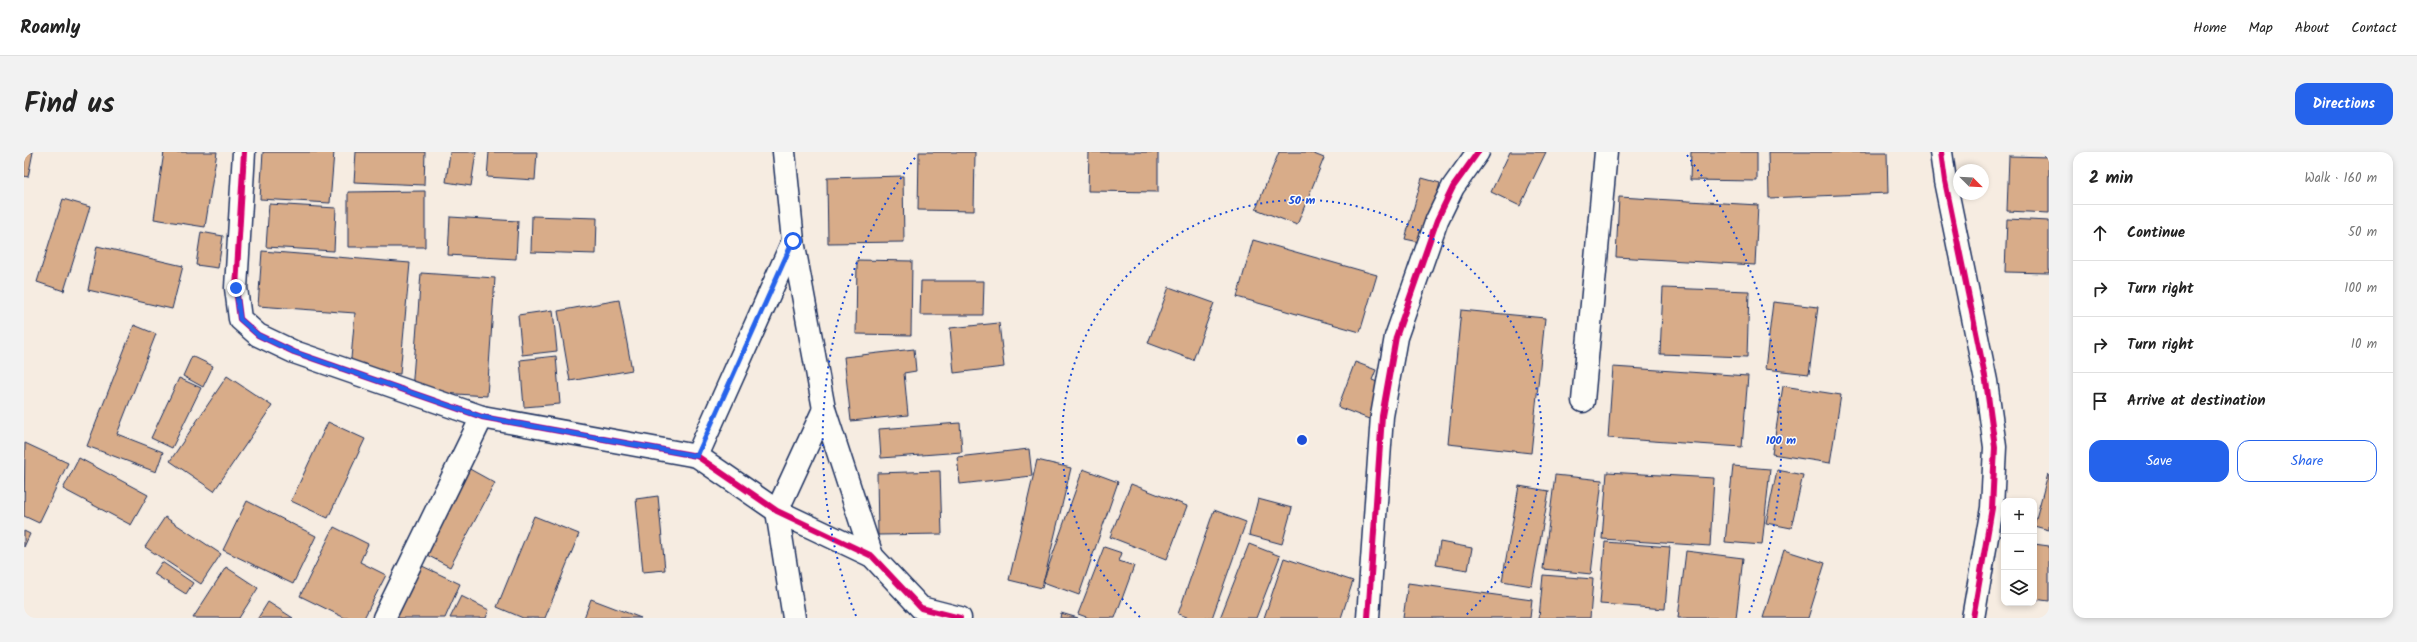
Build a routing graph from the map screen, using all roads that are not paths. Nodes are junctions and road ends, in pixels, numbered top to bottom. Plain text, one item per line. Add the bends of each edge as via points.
1 (244, 152) edge
2 (784, 152) edge
3 (1478, 152) edge
4 (1606, 152) edge
5 (1942, 152) edge
6 (793, 241) junction
7 (1583, 401) dead end
8 (824, 409) junction
9 (482, 417) junction
10 (697, 456) junction
11 (777, 510) junction
12 (872, 556) junction
13 (384, 618) edge
14 (794, 618) edge
15 (960, 618) edge
16 (1368, 618) edge
17 (1973, 618) edge

1 - 9 street via 236,288 240,319 258,335 294,352
2 - 6 street
3 - 16 street via 1453,187 1437,220 1396,337 1382,416
4 - 7 street
5 - 17 street via 1945,181 1986,381 1995,447 1992,508
6 - 8 street
6 - 10 street
8 - 11 street
8 - 12 street
9 - 10 street
9 - 13 street
10 - 11 street
11 - 12 street
11 - 14 street
12 - 15 street via 921,608

